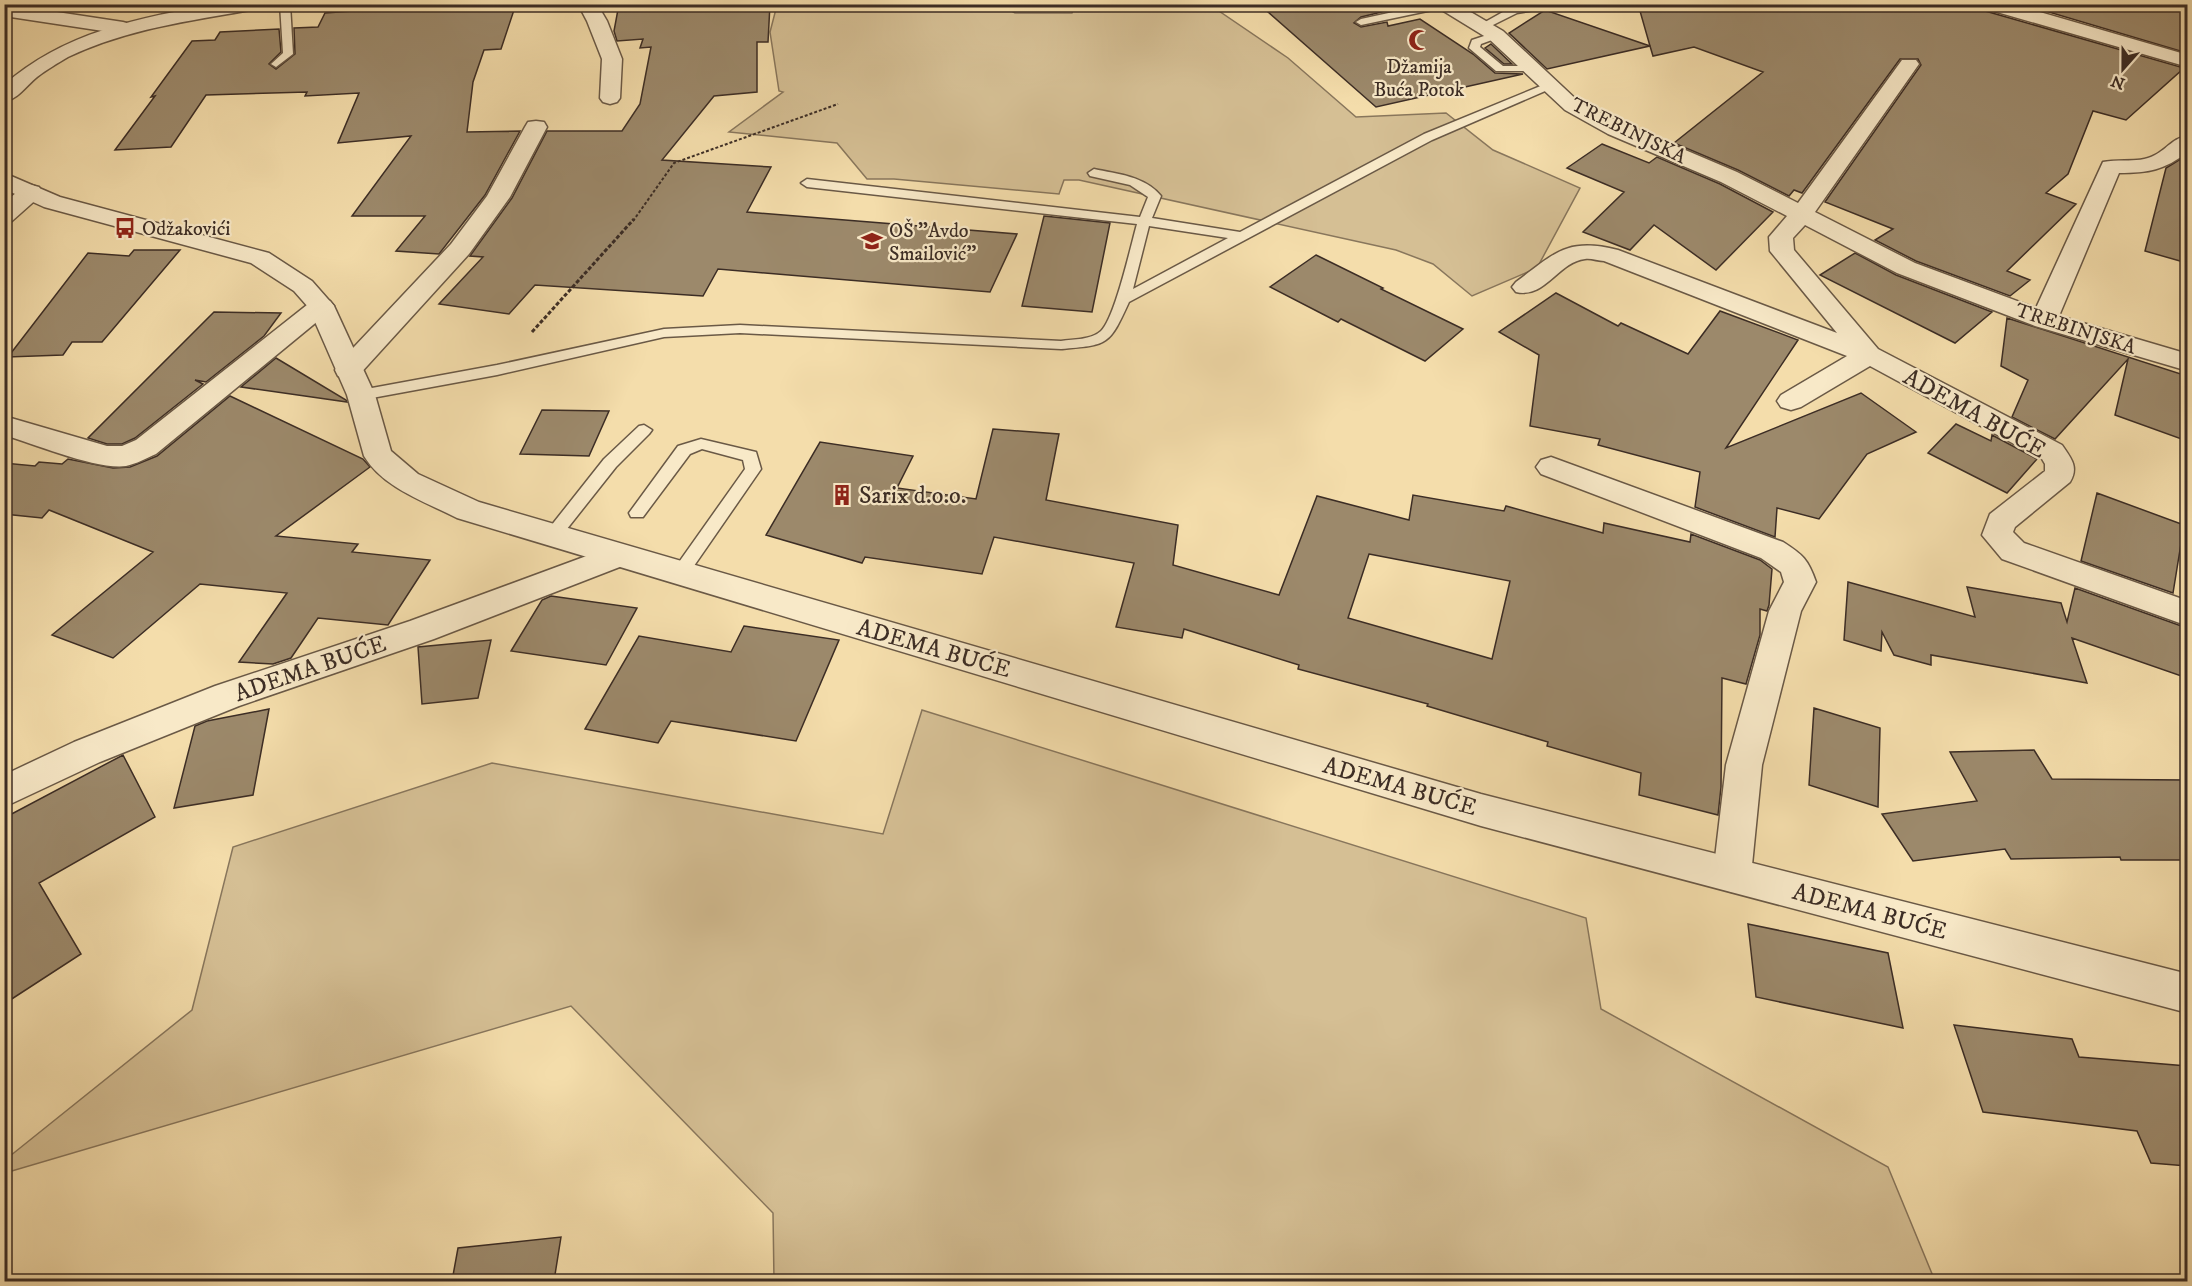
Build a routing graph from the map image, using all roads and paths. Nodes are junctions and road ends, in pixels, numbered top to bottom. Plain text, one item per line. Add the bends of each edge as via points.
1 (251, 4) edge
2 (285, 4) edge
3 (587, 4) edge
4 (1990, 4) edge
5 (1442, 5) edge
6 (1541, 6) edge
7 (4, 10) edge
8 (1481, 21) edge
9 (1361, 22) dead end
10 (123, 28) junction
11 (2187, 61) edge
12 (276, 64) dead end
13 (1909, 64) dead end
14 (1548, 86) junction
15 (4, 96) edge
16 (610, 98) dead end
17 (838, 104) dead end
18 (536, 127) dead end
19 (2186, 142) edge
20 (1094, 173) dead end
21 (807, 183) dead end
22 (18, 186) edge
23 (1802, 214) junction
24 (4, 216) edge
25 (1144, 221) junction
26 (1240, 236) junction
27 (1525, 287) dead end
28 (1123, 300) junction
29 (321, 306) junction
30 (2044, 320) junction
31 (1869, 355) junction
32 (2187, 363) edge
33 (497, 370) junction
34 (354, 383) junction
35 (1791, 401) dead end
36 (4, 425) edge
37 (644, 430) dead end
38 (1551, 467) dead end
39 (637, 513) dead end
40 (553, 535) junction
41 (619, 555) junction
42 (681, 572) junction
43 (2187, 614) edge
44 (4, 792) edge
45 (1732, 875) junction
46 (2187, 994) edge

1 - 10 street
2 - 12 lane via 288,54
3 - 16 street via 612,59
4 - 11 street
5 - 8 street, TREBINJSKA
5 - 9 lane
6 - 8 lane
7 - 10 street
8 - 14 street, TREBINJSKA
10 - 15 street via 82,41 49,59
13 - 23 street
14 - 23 street, TREBINJSKA via 1572,106 1616,129 1730,177
14 - 26 lane via 1428,137
17 - 33 path via 674,163 629,226
18 - 34 street via 498,197
19 - 30 street via 2163,160 2146,166 2111,167
20 - 25 lane via 1150,190 1155,196
21 - 25 lane
22 - 24 street, ADEMA BUĆE
22 - 29 street, ADEMA BUĆE via 52,202 260,258 303,286
23 - 30 street, TREBINJSKA via 1906,268
23 - 31 street, ADEMA BUĆE via 1780,237 1782,251
25 - 26 lane
25 - 28 lane
26 - 28 lane
27 - 31 street, ADEMA BUĆE via 1563,258 1584,251 1609,255
28 - 33 lane via 1108,333 1091,342 1061,345 702,330 664,333
29 - 34 street, ADEMA BUĆE
29 - 36 street via 146,447 126,456 106,456
30 - 32 street, TREBINJSKA
31 - 35 street
31 - 43 street, ADEMA BUĆE via 2052,452 2060,464 2060,475 2001,522 1996,535 2013,551
33 - 34 lane
34 - 40 street, ADEMA BUĆE via 378,456 408,481 468,510
37 - 40 lane via 610,463
38 - 45 street via 1772,550 1795,566 1800,582 1785,611 1744,765
39 - 42 lane via 684,450 701,444 750,456 753,469
40 - 41 street, ADEMA BUĆE
41 - 42 street, ADEMA BUĆE
41 - 44 street, ADEMA BUĆE via 422,630 227,696 87,752
42 - 45 street, ADEMA BUĆE via 1481,810
45 - 46 street, ADEMA BUĆE

